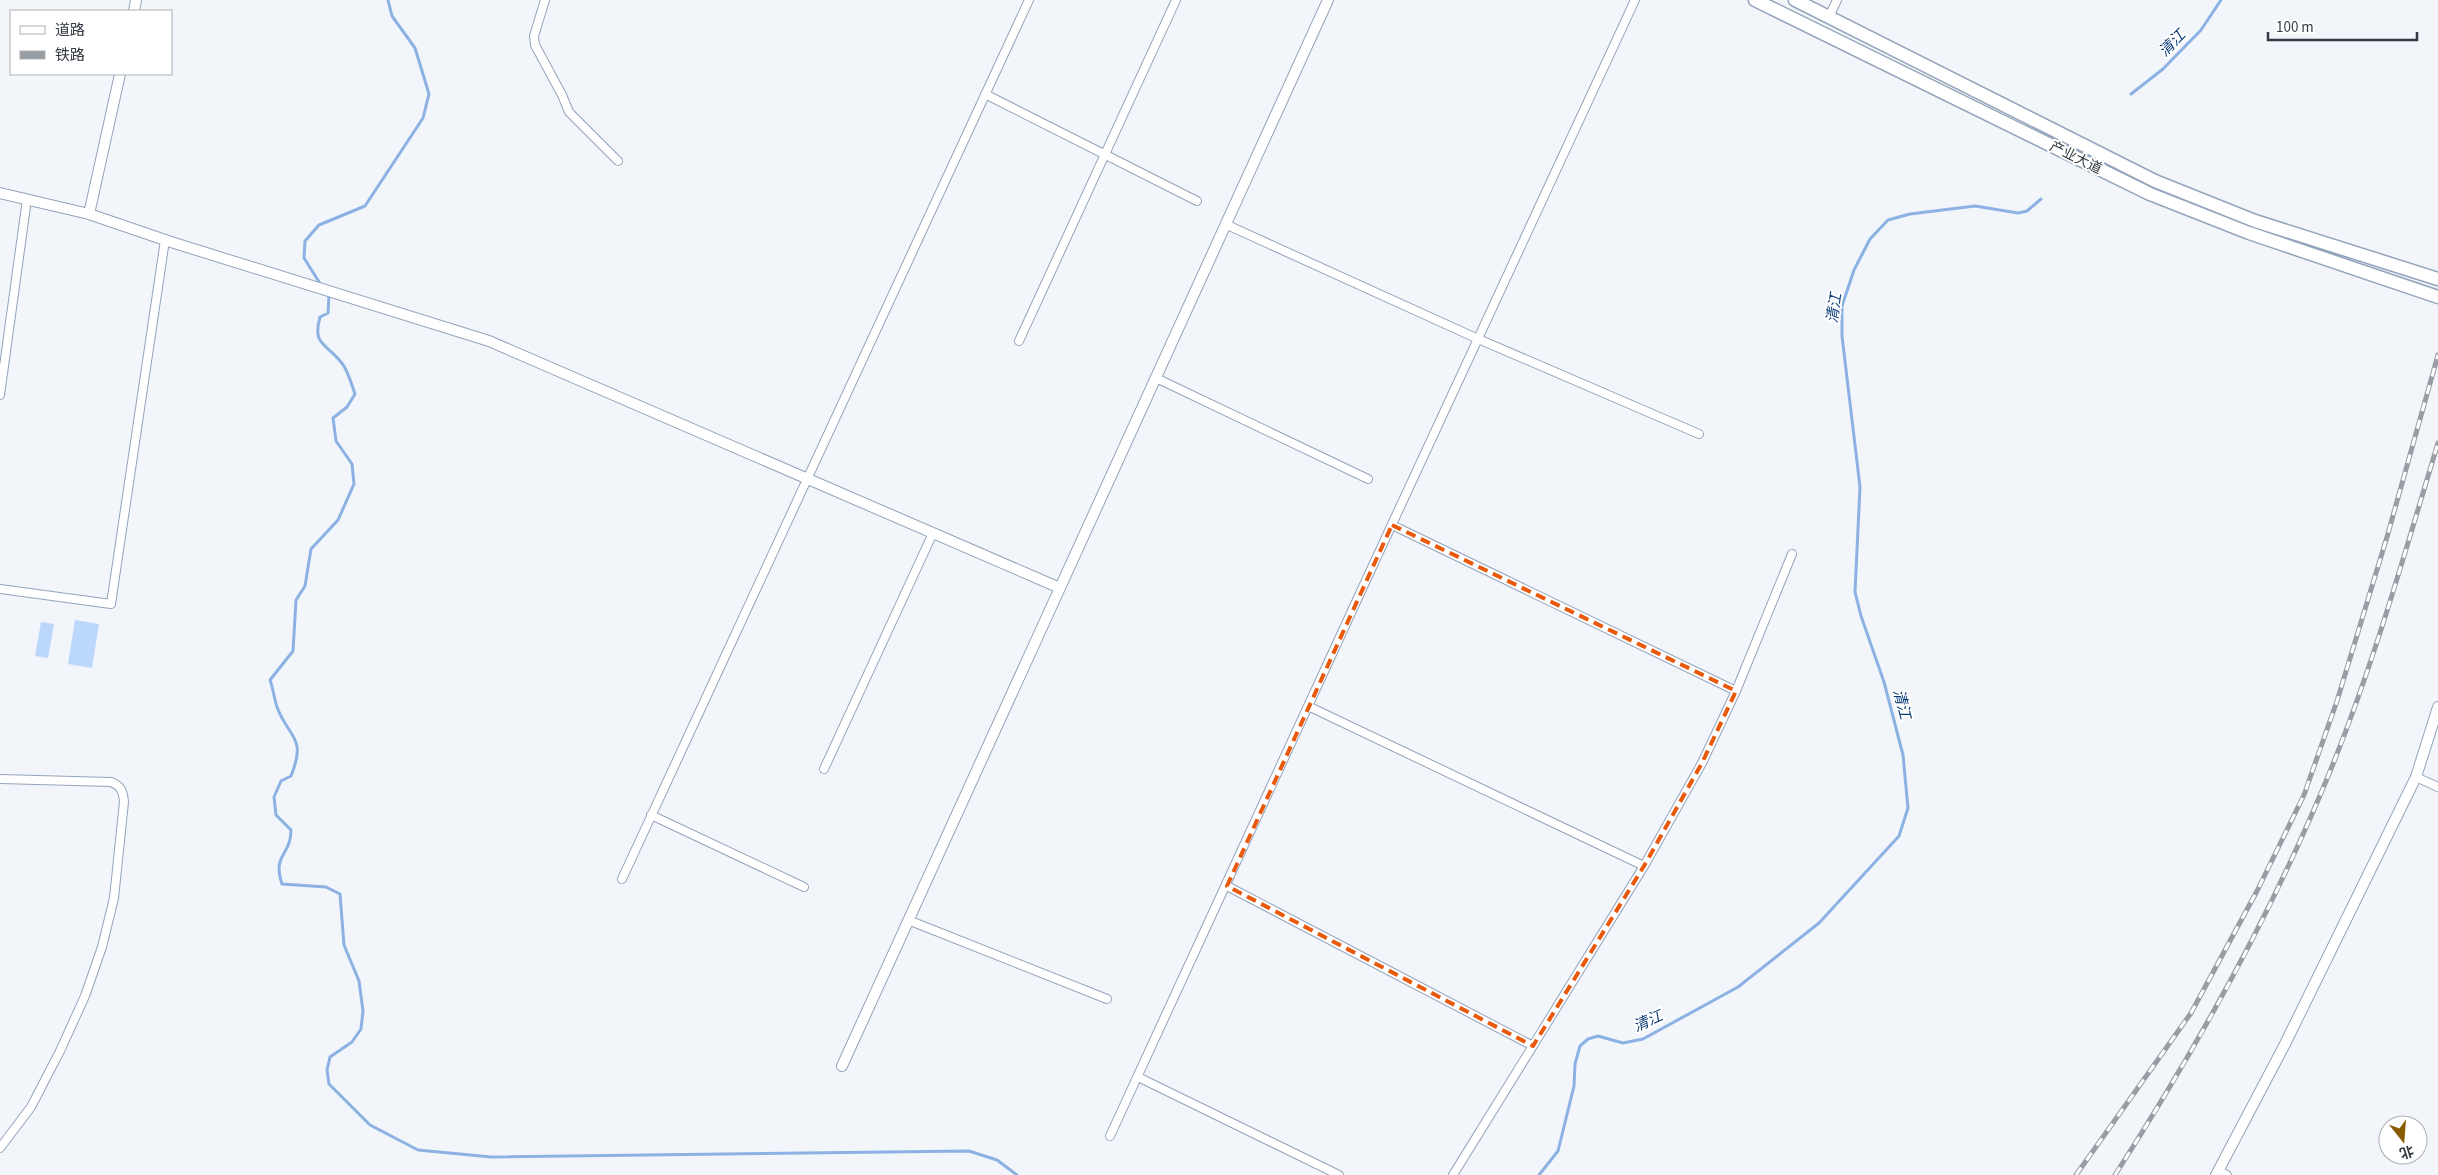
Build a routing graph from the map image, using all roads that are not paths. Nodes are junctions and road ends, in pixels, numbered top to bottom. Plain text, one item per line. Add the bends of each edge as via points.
1 (544, 0) edge
2 (1029, 0) edge
3 (1176, 0) edge
4 (1328, 0) edge
5 (1635, 0) edge
6 (1755, 0) edge
7 (1794, 0) edge
8 (1837, 0) edge
9 (1829, 17) junction
10 (120, 75) edge
11 (985, 94) junction
12 (1105, 154) junction
13 (618, 161) dead end
14 (0, 193) edge
15 (27, 199) junction
16 (1198, 201) dead end
17 (89, 214) junction
18 (1226, 224) junction
19 (165, 240) junction
20 (2438, 279) edge
21 (2438, 297) edge
22 (1476, 338) junction
23 (1019, 341) dead end
24 (1156, 378) junction
25 (0, 396) edge
26 (1699, 434) dead end
27 (807, 479) junction
28 (1368, 479) dead end
29 (1392, 524) junction
30 (933, 533) junction
31 (1792, 554) dead end
32 (1060, 588) junction
33 (0, 589) edge
34 (1736, 691) junction
35 (1310, 707) junction
36 (2438, 708) edge
37 (824, 769) dead end
38 (2416, 777) junction
39 (0, 779) edge
40 (2438, 787) edge
41 (652, 815) junction
42 (1644, 866) junction
43 (622, 879) dead end
44 (1227, 886) junction
45 (804, 887) dead end
46 (908, 920) junction
47 (1107, 998) dead end
48 (1533, 1046) junction
49 (842, 1066) dead end
50 (1138, 1077) junction
51 (1110, 1136) dead end
52 (0, 1148) edge
53 (2221, 1174) edge
54 (1338, 1175) edge
55 (1453, 1175) edge

1 - 13 street via 534,36 535,45 569,112
2 - 11 street
3 - 12 street
4 - 18 street
5 - 22 street
6 - 21 main road, 产业大道 via 2150,194 2249,233
7 - 9 main road, 产业大道
8 - 9 street
9 - 20 main road, 产业大道 via 2155,181 2254,221
10 - 17 street
11 - 12 street
11 - 27 street
12 - 16 street
12 - 23 street
14 - 15 street
15 - 17 street
15 - 25 street
17 - 19 street
18 - 22 street
18 - 24 street
19 - 27 street via 489,341
19 - 33 street via 111,604
22 - 26 street
22 - 29 street
24 - 28 street
24 - 32 street
27 - 30 street
27 - 41 street
29 - 34 street
29 - 35 street
30 - 32 street
30 - 37 street
31 - 34 street
32 - 46 street
34 - 42 street via 1702,763
35 - 42 street
35 - 44 street
36 - 38 street
38 - 40 street
38 - 53 street
39 - 52 street via 111,782 123,792 124,802 114,898 85,996 31,1107
41 - 43 street
41 - 45 street
42 - 48 street
44 - 48 street
44 - 50 street
46 - 47 street
46 - 49 street
48 - 55 street
50 - 51 street
50 - 54 street

